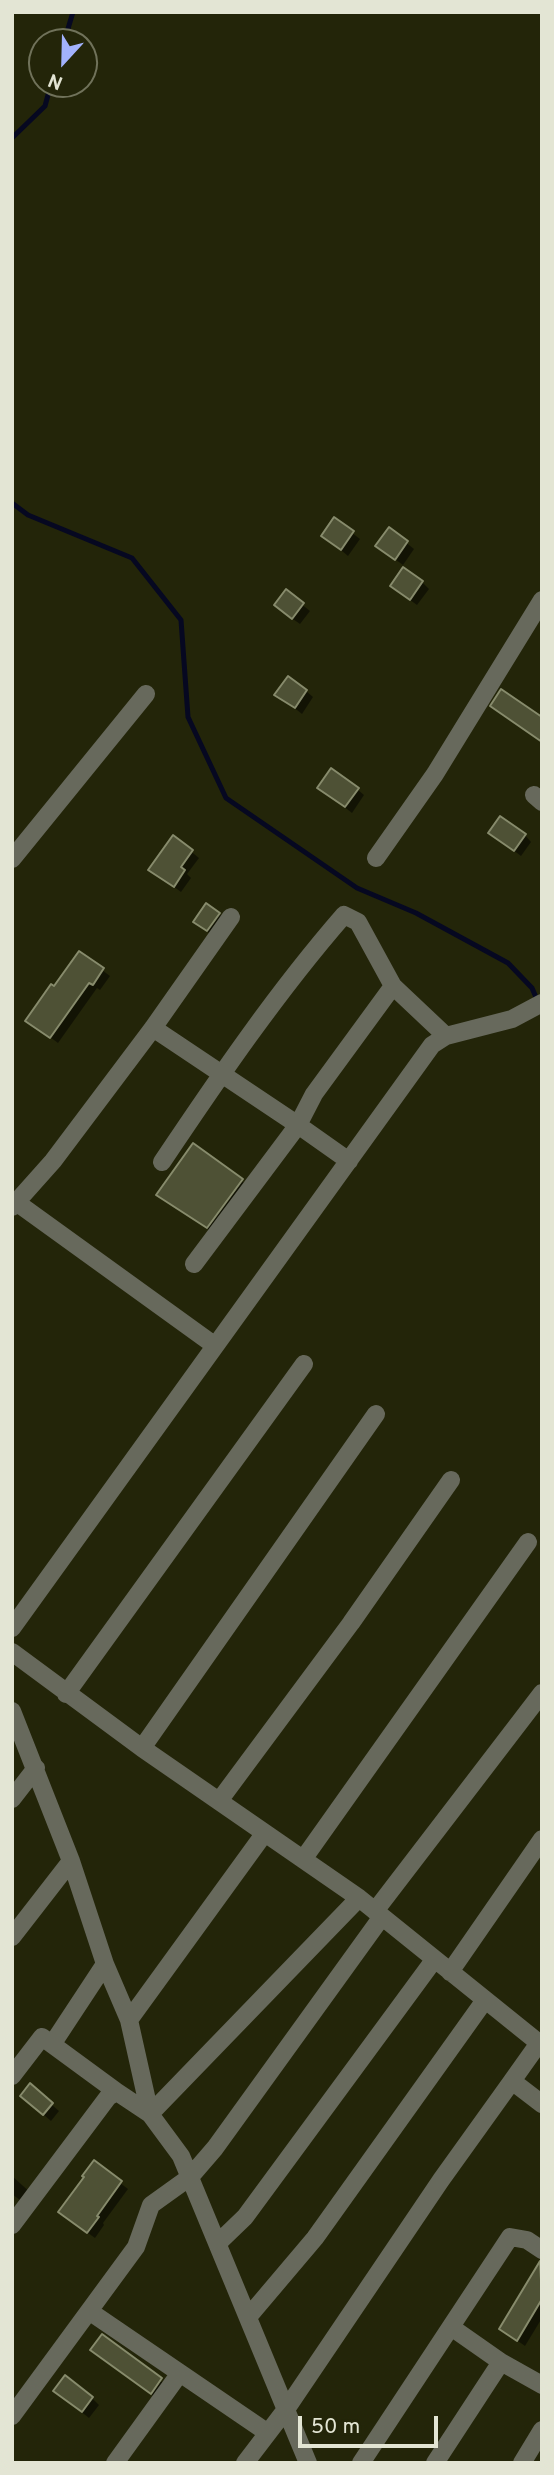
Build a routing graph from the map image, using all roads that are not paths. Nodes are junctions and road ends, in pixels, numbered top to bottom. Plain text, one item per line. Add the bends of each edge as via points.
1 (542, 600) edge
2 (146, 694) dead end
3 (376, 858) dead end
4 (12, 859) edge
5 (231, 917) dead end
6 (393, 986) junction
7 (542, 1003) edge
8 (153, 1028) junction
9 (446, 1036) junction
10 (222, 1073) junction
11 (298, 1125) junction
12 (349, 1161) junction
13 (162, 1162) dead end
14 (14, 1204) edge
15 (194, 1264) dead end
16 (214, 1345) junction
17 (304, 1364) dead end
18 (376, 1414) dead end
19 (451, 1480) dead end
20 (528, 1542) dead end
21 (12, 1628) edge
22 (12, 1652) edge
23 (66, 1693) junction
24 (542, 1693) edge
25 (12, 1711) edge
26 (142, 1748) junction
27 (36, 1768) junction
28 (12, 1799) edge
29 (219, 1801) junction
30 (264, 1834) junction
31 (542, 1839) edge
32 (304, 1858) junction
33 (71, 1861) junction
34 (359, 1898) junction
35 (378, 1914) junction
36 (12, 1937) edge
37 (434, 1960) junction
38 (105, 1964) junction
39 (450, 1972) junction
40 (485, 2000) junction
41 (129, 2020) junction
42 (540, 2040) edge
43 (53, 2043) junction
44 (12, 2076) edge
45 (512, 2081) junction
46 (117, 2092) junction
47 (542, 2104) edge
48 (150, 2114) junction
49 (190, 2177) junction
50 (12, 2225) edge
51 (218, 2243) junction
52 (542, 2250) edge
53 (89, 2311) junction
54 (248, 2316) junction
55 (451, 2327) junction
56 (501, 2362) junction
57 (180, 2374) junction
58 (542, 2385) edge
59 (287, 2408) junction
60 (12, 2416) edge
61 (542, 2430) edge
62 (268, 2433) junction
63 (115, 2463) edge
64 (245, 2463) edge
65 (309, 2463) edge
66 (361, 2463) edge
67 (435, 2463) edge
68 (522, 2463) edge

1 - 3 street via 435,774
2 - 4 street
5 - 8 street
6 - 9 street
6 - 10 street via 358,922 344,915
6 - 11 street via 314,1094
7 - 9 street via 512,1018
8 - 10 street
8 - 14 street via 53,1161
9 - 12 street via 432,1045
10 - 11 street
10 - 13 street
11 - 12 street
11 - 15 street
12 - 16 street
14 - 16 street
16 - 21 street
17 - 23 street
18 - 26 street
19 - 29 street
20 - 32 street
22 - 23 street
23 - 26 street
24 - 35 street
25 - 27 street
26 - 29 street
27 - 28 street
27 - 33 street
29 - 30 street
30 - 32 street
30 - 41 street
31 - 39 street
32 - 34 street
33 - 36 street
33 - 38 street
34 - 35 street
34 - 48 street
35 - 37 street
35 - 49 street
37 - 39 street
37 - 51 street via 246,2217
38 - 41 street
38 - 43 street
39 - 40 street
40 - 42 street
40 - 54 street via 315,2238
41 - 48 street
42 - 45 street
43 - 44 street via 42,2036
43 - 46 street
45 - 47 street
45 - 59 street
46 - 48 street
46 - 50 street via 108,2097
48 - 49 street via 181,2155
49 - 51 street
49 - 53 street via 151,2205 136,2247
51 - 54 street
52 - 55 street via 510,2236
53 - 57 street
53 - 60 street
54 - 59 street
55 - 56 street
55 - 66 street
56 - 58 street
56 - 67 street
57 - 62 street
57 - 63 street
59 - 62 street
59 - 65 street
61 - 68 street
62 - 64 street

